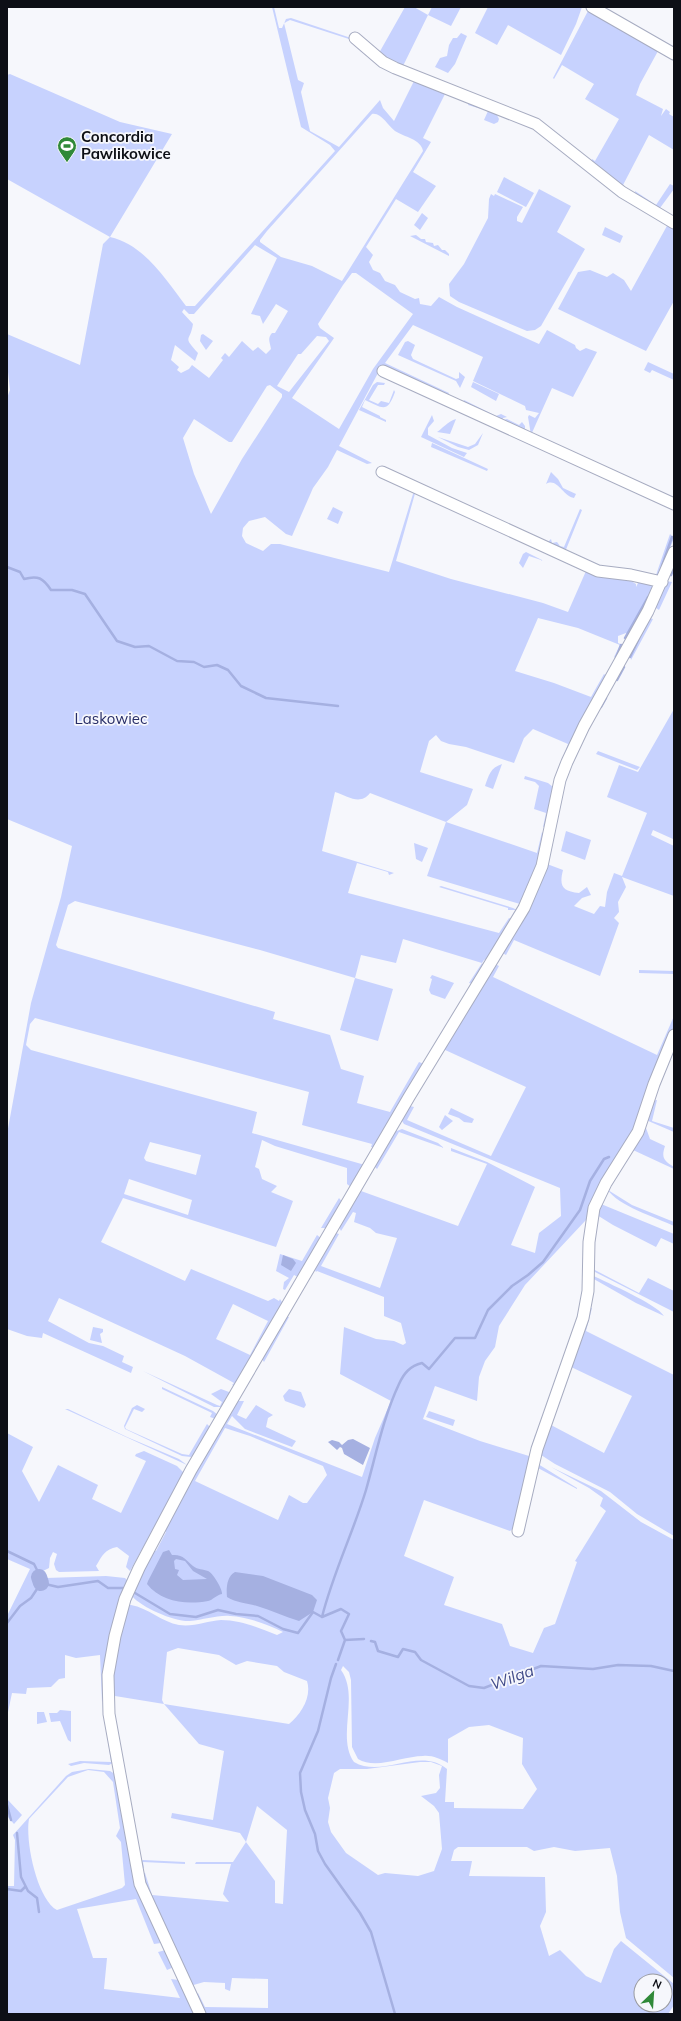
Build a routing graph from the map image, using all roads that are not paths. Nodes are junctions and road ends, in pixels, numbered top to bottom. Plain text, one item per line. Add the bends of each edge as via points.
1 (592, 7) edge
2 (355, 38) dead end
3 (674, 54) edge
4 (674, 223) edge
5 (383, 371) dead end
6 (382, 472) dead end
7 (674, 504) edge
8 (674, 552) edge
9 (662, 582) junction
10 (674, 1035) edge
11 (518, 1531) dead end
12 (200, 2014) edge

1 - 3 street
2 - 4 street via 383,62 395,68 536,124 622,192
5 - 7 street
6 - 9 street via 598,571
8 - 9 street
9 - 12 street via 567,762 560,780 542,866 524,908 409,1097 191,1470 125,1599 108,1675 109,1714 137,1866 147,1901
10 - 11 street via 638,1132 606,1183 594,1208 589,1242 588,1291 583,1318 537,1449

